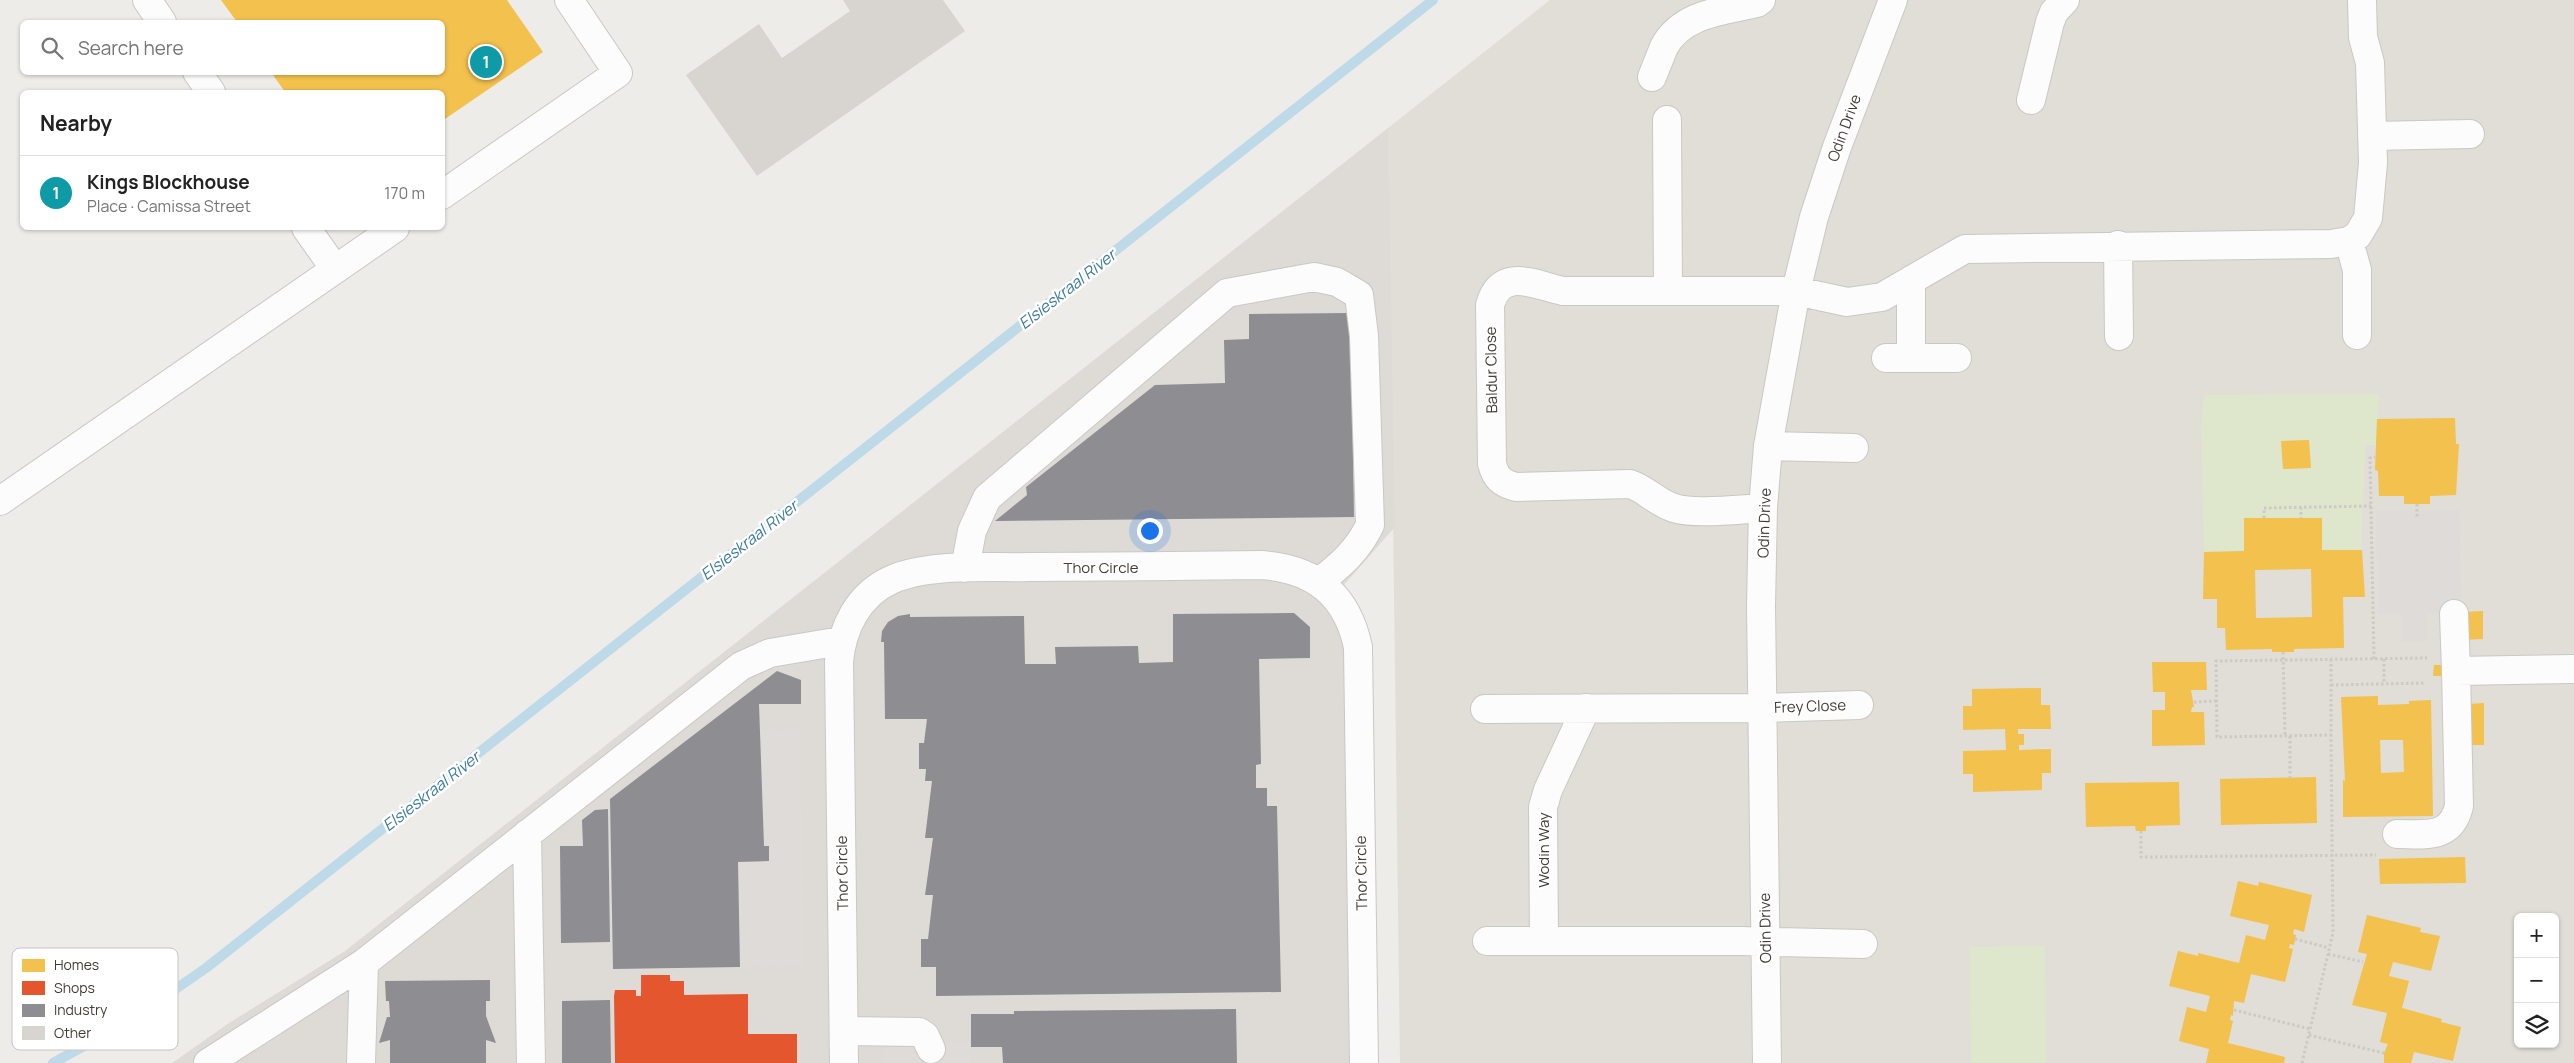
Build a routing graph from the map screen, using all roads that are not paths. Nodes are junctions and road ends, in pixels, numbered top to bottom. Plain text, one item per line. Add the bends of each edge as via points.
1 (147, 0) edge
2 (569, 0) edge
3 (1761, 0) edge
4 (1894, 0) edge
5 (2065, 0) edge
6 (2362, 0) edge
7 (161, 20) edge
8 (199, 75) edge
9 (1652, 77) dead end
10 (210, 90) edge
11 (2031, 100) dead end
12 (1667, 120) dead end
13 (2470, 134) dead end
14 (2372, 136) junction
15 (445, 193) edge
16 (307, 230) edge
17 (393, 230) edge
18 (2348, 241) junction
19 (2118, 246) junction
20 (335, 269) junction
21 (1911, 280) junction
22 (1668, 291) junction
23 (1796, 291) junction
24 (2357, 335) dead end
25 (2119, 336) dead end
26 (1957, 358) dead end
27 (1768, 446) junction
28 (1854, 448) dead end
29 (0, 502) edge
30 (1763, 508) junction
31 (965, 568) junction
32 (1319, 582) junction
33 (2454, 614) dead end
34 (841, 641) junction
35 (2574, 669) edge
36 (2456, 671) junction
37 (1859, 704) dead end
38 (1586, 708) junction
39 (1762, 708) junction
40 (1485, 710) dead end
41 (527, 834) junction
42 (2397, 834) road end
43 (1487, 941) dead end
44 (1544, 941) junction
45 (1766, 941) junction
46 (1863, 944) dead end
47 (364, 963) junction
48 (844, 1031) junction
49 (931, 1049) dead end
50 (208, 1063) edge
51 (361, 1063) edge
52 (531, 1063) edge
53 (844, 1063) edge
54 (1364, 1063) edge
55 (1767, 1063) edge

1 - 7 street
2 - 15 street via 618,73
3 - 9 street via 1704,14 1682,27 1665,45
4 - 23 street, Odin Drive via 1837,147 1814,217
5 - 11 street via 2050,22
6 - 14 street via 2362,37 2370,63
8 - 10 street
12 - 22 street
13 - 14 street
14 - 18 street via 2368,218 2358,235
16 - 20 street
17 - 20 street
18 - 19 street, Baldur Close via 2331,244
18 - 24 street via 2357,270
19 - 21 street, Baldur Close via 1965,248
19 - 25 street
20 - 29 street
21 - 23 street, Baldur Close via 1882,297 1847,302
21 - 26 street via 1899,358
22 - 23 street, Baldur Close
22 - 30 street, Baldur Close via 1563,291 1520,281 1502,285 1490,305 1492,464 1495,475 1504,484 1516,487 1630,484 1681,510
23 - 27 street, Odin Drive
27 - 28 street
27 - 30 street, Odin Drive
30 - 39 street, Odin Drive
31 - 32 street, Thor Circle via 1262,566 1282,567
31 - 32 street via 972,531 986,498 1227,293 1314,277 1337,282 1358,295 1364,336 1370,525 1360,545 1341,566
31 - 34 street, Thor Circle via 908,572 889,580 858,607
32 - 54 street, Thor Circle via 1346,611 1358,647
33 - 36 street
34 - 41 street via 770,653 750,660
34 - 48 street, Thor Circle
35 - 36 street
36 - 42 street via 2457,816 2451,825 2434,834
37 - 39 street, Frey Close
38 - 39 street
38 - 40 street
38 - 44 street, Wodin Way via 1543,807
39 - 45 street, Odin Drive
41 - 47 street
41 - 52 street
43 - 44 street
44 - 45 street
45 - 46 street
45 - 55 street, Odin Drive
47 - 50 street
47 - 51 street
48 - 49 street via 919,1032 925,1036
48 - 53 street, Thor Circle

